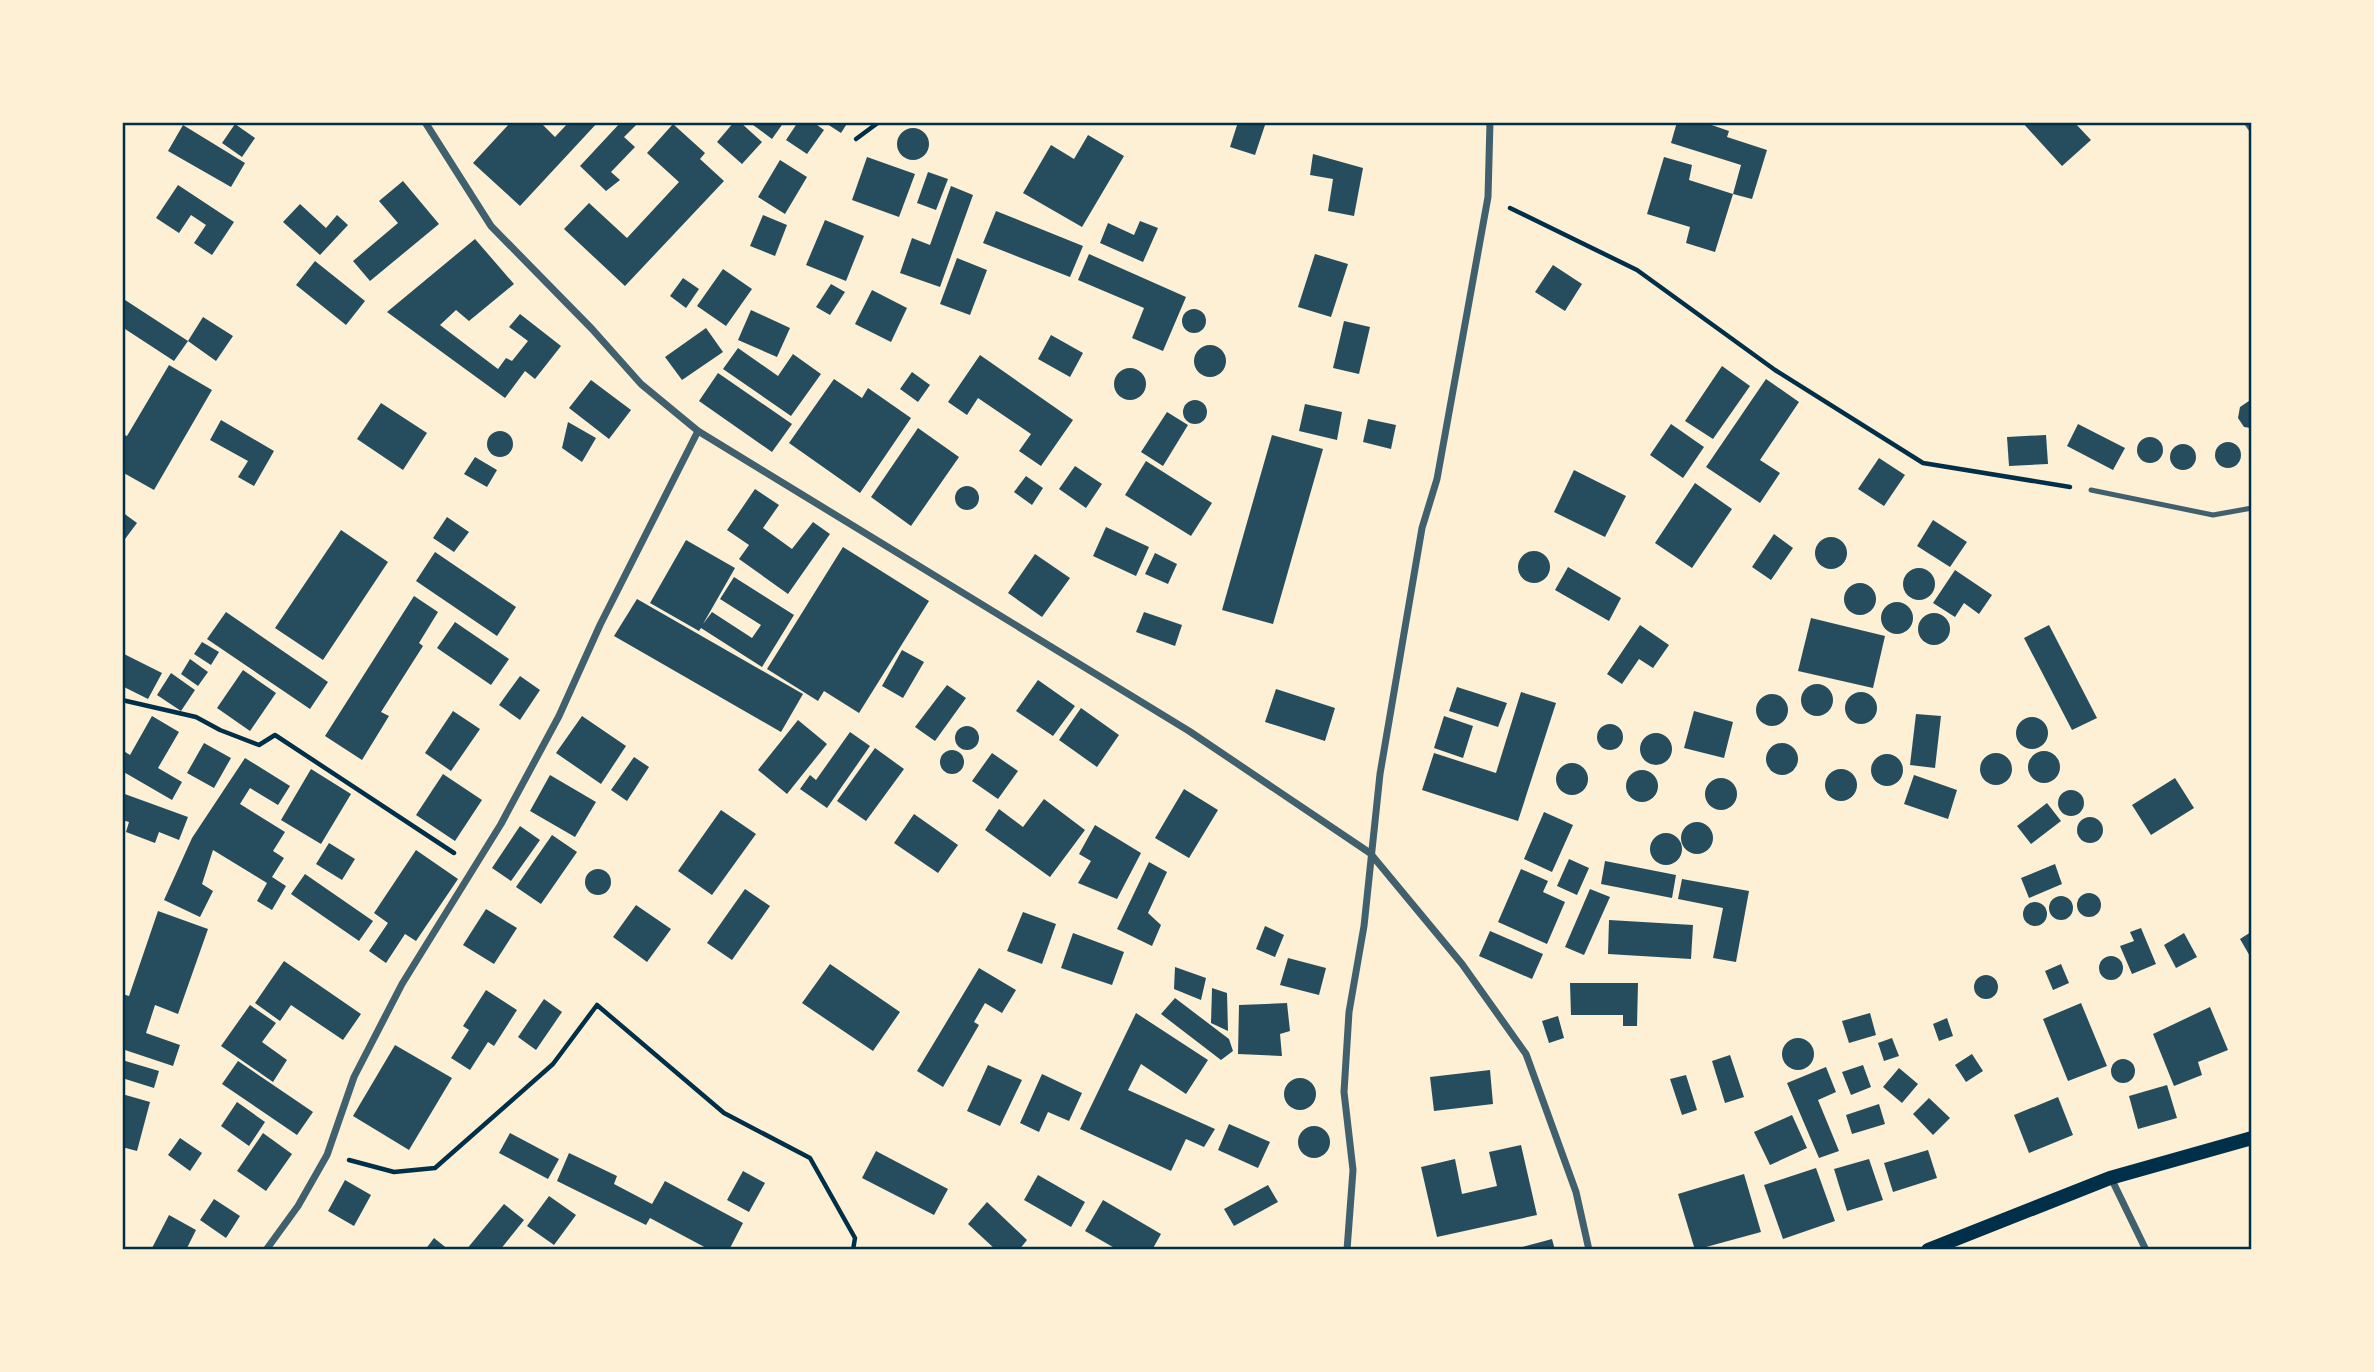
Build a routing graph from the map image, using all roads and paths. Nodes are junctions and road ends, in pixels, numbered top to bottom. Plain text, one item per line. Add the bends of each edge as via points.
1 (425, 122) edge
2 (879, 122) edge
3 (1490, 122) edge
4 (2247, 122) edge
5 (2252, 129) edge
6 (856, 139) dead end
7 (1488, 197) junction
8 (698, 431) junction
9 (2091, 490) joint
10 (2252, 508) edge
11 (122, 700) edge
12 (1370, 853) junction
13 (475, 867) junction
14 (2252, 1138) edge
15 (327, 1155) junction
16 (2110, 1178) junction
17 (266, 1250) edge
18 (853, 1250) edge
19 (1347, 1250) edge
20 (1589, 1250) edge
21 (1927, 1250) edge
22 (2146, 1250) edge

1 - 8 street via 491,226 641,384
2 - 6 path
3 - 7 street
4 - 5 street
7 - 9 path via 1637,270 1775,370 1923,463
7 - 12 street via 1437,479 1422,528
8 - 12 street via 1189,731
8 - 13 street via 559,716
9 - 10 lane via 2213,515
11 - 13 path via 196,717 259,745 275,735
12 - 19 street via 1364,926 1349,1012 1344,1092 1353,1170
12 - 20 street via 1462,964 1526,1054 1576,1192
13 - 15 street via 402,984 354,1077
14 - 16 main road
15 - 17 street
15 - 18 path via 394,1172 435,1168 553,1064 597,1005 724,1113 810,1158 855,1238
16 - 21 main road
16 - 22 street

